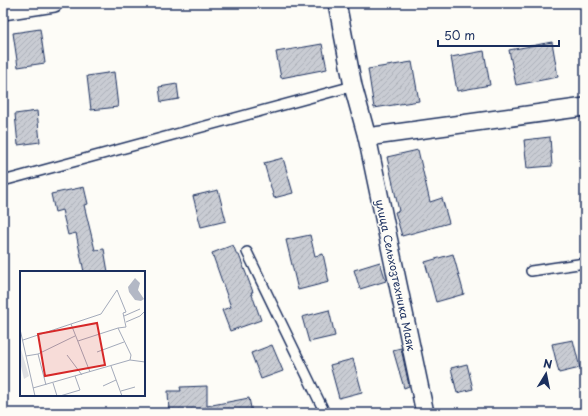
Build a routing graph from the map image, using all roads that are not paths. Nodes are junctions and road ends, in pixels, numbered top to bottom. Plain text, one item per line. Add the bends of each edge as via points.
1 (54, 3) edge
2 (338, 3) edge
3 (3, 11) edge
4 (353, 86) junction
5 (585, 107) edge
6 (367, 137) junction
7 (3, 181) edge
8 (247, 252) dead end
9 (585, 263) edge
10 (532, 271) dead end
11 (325, 413) edge
12 (425, 413) edge

1 - 3 street
2 - 4 street, улица Сельхозтехника Маяк
4 - 6 street, улица Сельхозтехника Маяк
4 - 7 lane
5 - 6 street
6 - 12 street, улица Сельхозтехника Маяк
8 - 11 lane
9 - 10 lane

